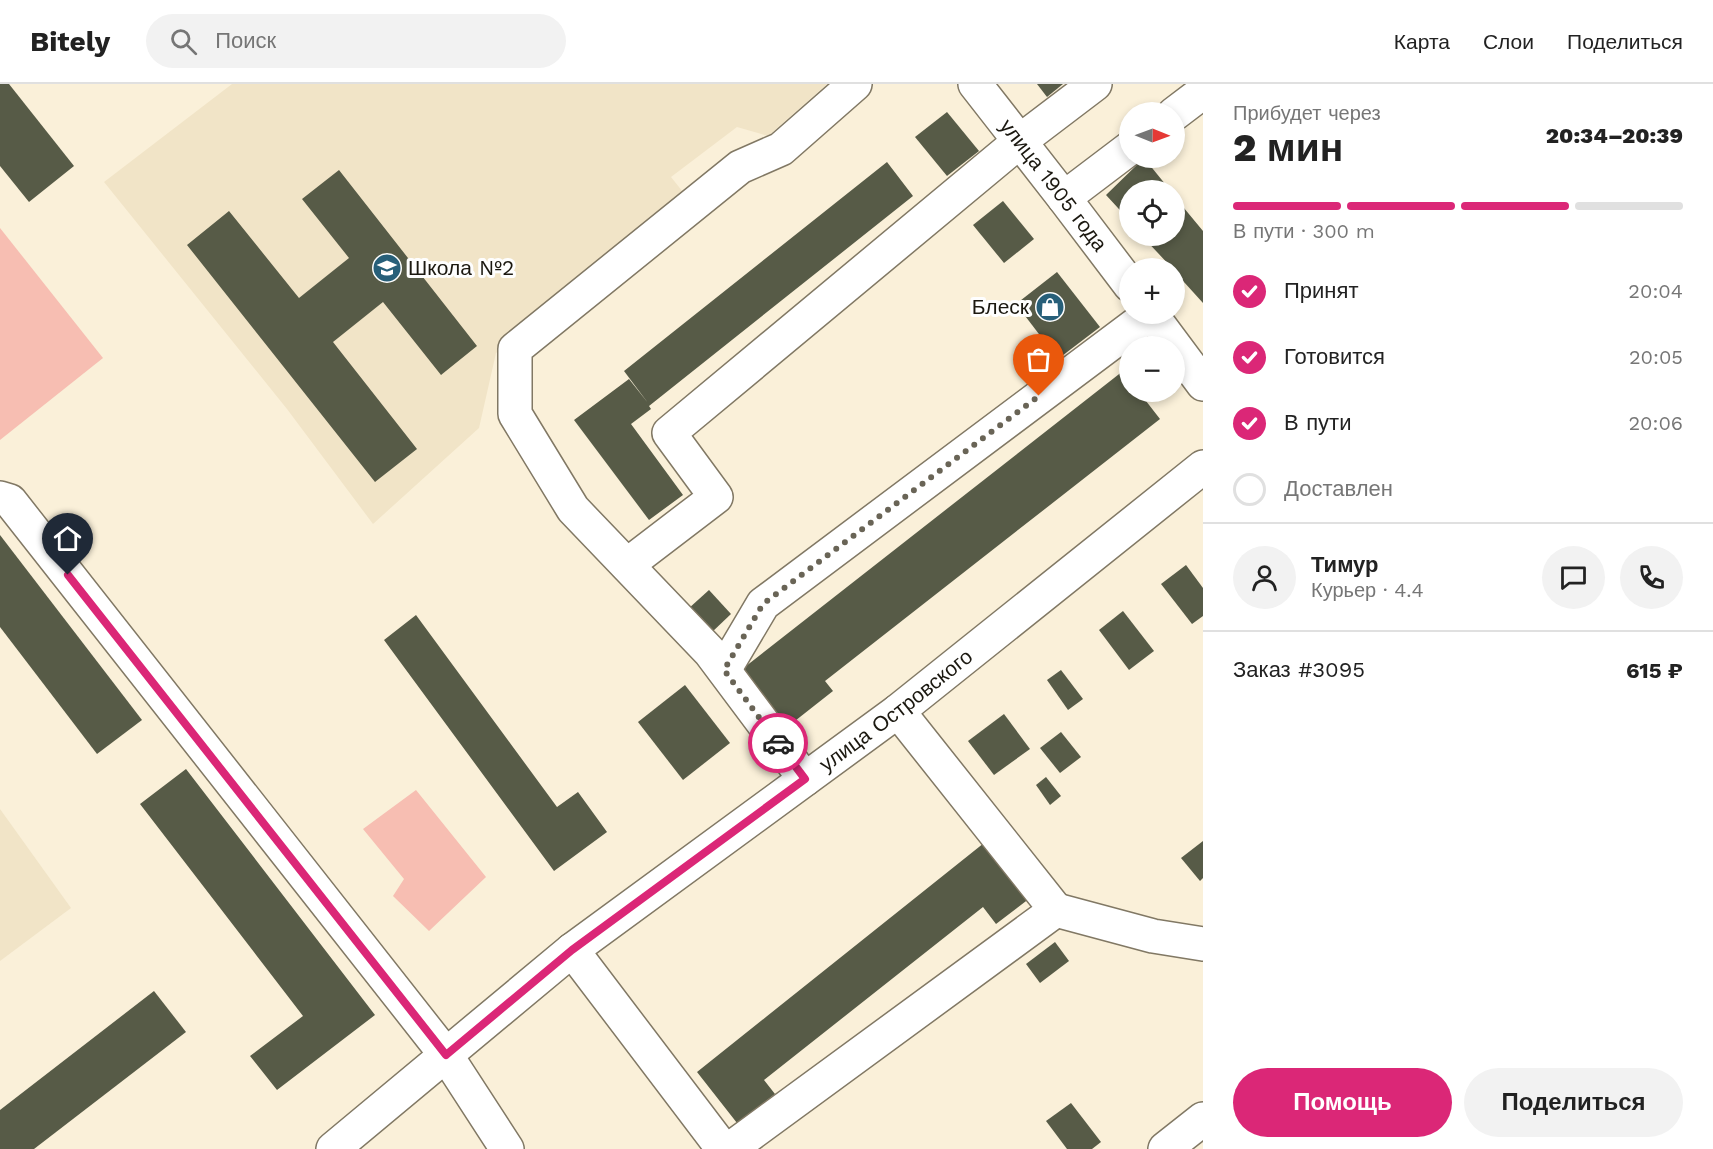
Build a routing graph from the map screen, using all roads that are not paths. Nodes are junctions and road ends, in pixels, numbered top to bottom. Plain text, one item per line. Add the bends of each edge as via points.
1 (855, 84) edge
2 (975, 84) edge
3 (1095, 84) edge
4 (1203, 92) edge
5 (1185, 106) edge
6 (1020, 141) junction
7 (1119, 156) edge
8 (1064, 198) junction
9 (1119, 270) edge
10 (1137, 324) edge
11 (1158, 324) edge
12 (1203, 384) edge
13 (1203, 467) edge
14 (0, 498) edge
15 (627, 565) junction
16 (724, 670) junction
17 (898, 711) junction
18 (805, 779) junction
19 (1056, 910) junction
20 (1203, 944) edge
21 (572, 950) junction
22 (446, 1055) junction
23 (1203, 1119) edge
24 (333, 1149) edge
25 (507, 1149) edge
26 (723, 1149) edge
27 (730, 1149) edge
28 (1165, 1149) edge

1 - 15 street via 781,148 740,167 515,349 515,414 573,509
2 - 6 street, улица 1905 года
3 - 6 street
4 - 5 street
6 - 8 street, улица 1905 года
6 - 15 street via 669,433 716,497
7 - 8 street
8 - 9 street, улица 1905 года
10 - 16 street via 763,604
11 - 12 street
13 - 17 street, улица Островского
14 - 22 street via 10,501
15 - 16 street
16 - 18 street
17 - 18 street, улица Островского
17 - 19 street
18 - 21 street, улица Островского
19 - 20 street via 1153,936
19 - 27 street
21 - 22 street, улица Островского
21 - 26 street
22 - 24 street, улица Островского
22 - 25 street
23 - 28 street

